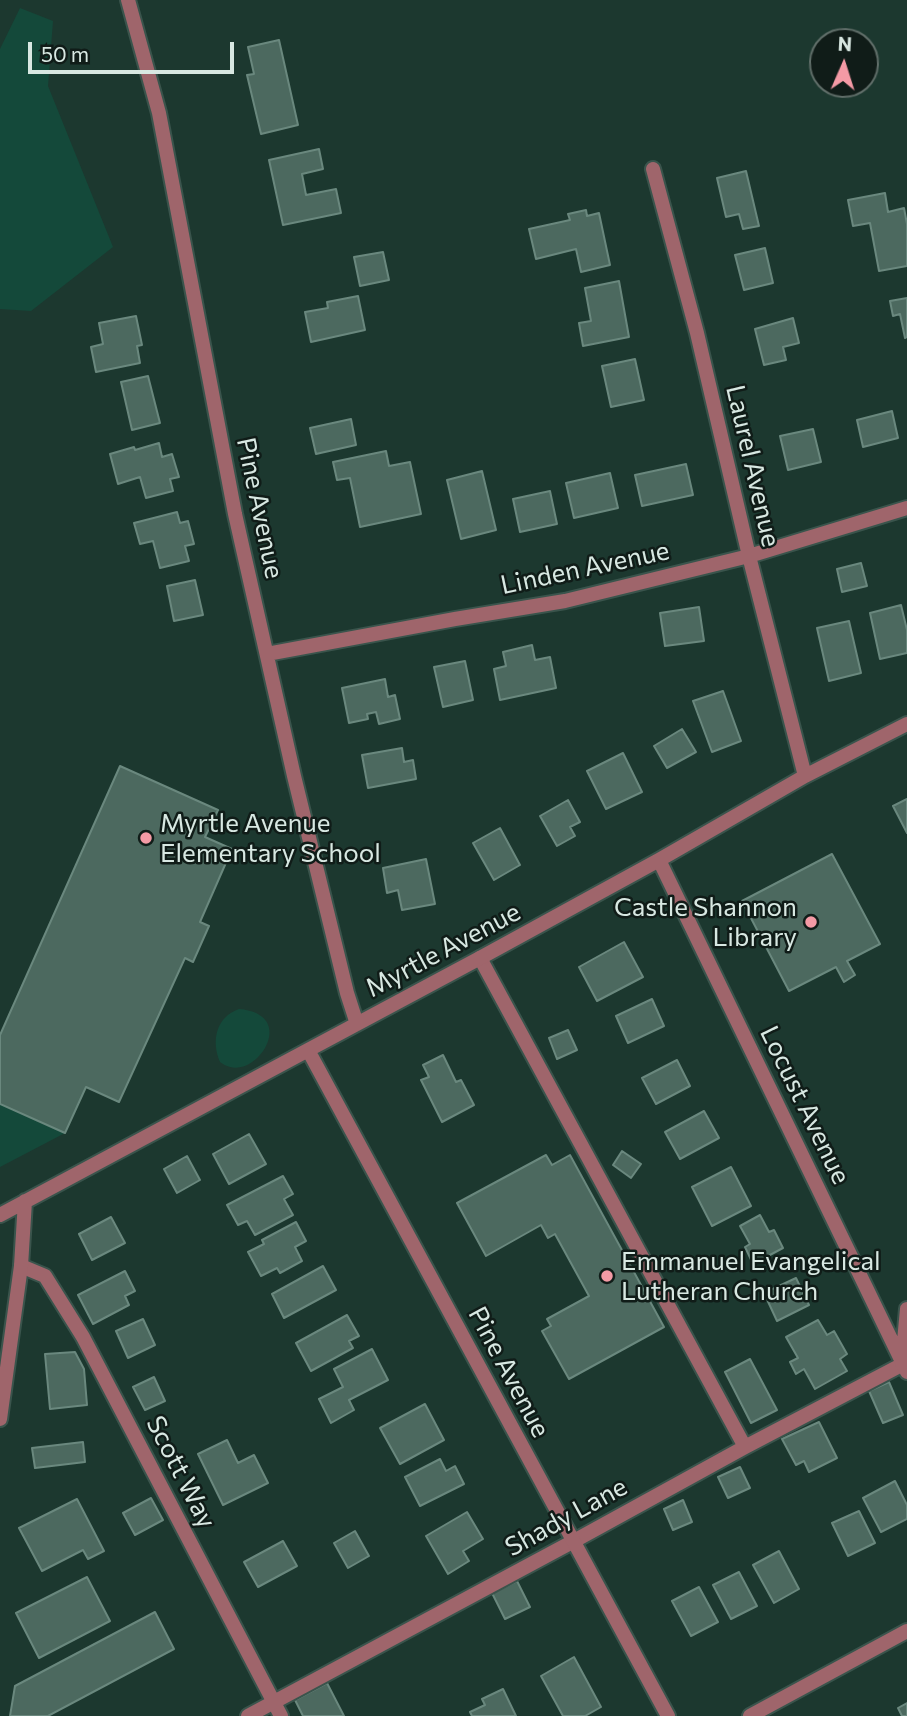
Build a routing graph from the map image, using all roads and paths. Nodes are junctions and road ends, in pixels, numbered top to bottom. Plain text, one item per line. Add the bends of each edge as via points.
1 (128, 0) edge
2 (653, 169) dead end
3 (907, 508) edge
4 (749, 556) junction
5 (267, 654) junction
6 (907, 724) edge
7 (805, 776) junction
8 (659, 860) junction
9 (480, 958) junction
10 (357, 1024) junction
11 (309, 1050) junction
12 (25, 1201) junction
13 (0, 1215) edge
14 (20, 1266) junction
15 (907, 1309) edge
16 (905, 1366) edge
17 (0, 1419) edge
18 (745, 1447) junction
19 (574, 1541) junction
20 (907, 1631) edge
21 (277, 1709) edge
22 (248, 1716) edge
23 (668, 1716) edge
24 (750, 1716) edge

1 - 5 street, Pine Avenue via 159,114 232,501
2 - 4 street, Laurel Avenue
3 - 4 street, Linden Avenue
4 - 5 street, Linden Avenue via 565,601
4 - 7 street, Laurel Avenue
5 - 10 street, Pine Avenue
6 - 7 street, Myrtle Avenue
7 - 8 street, Myrtle Avenue
8 - 9 street, Myrtle Avenue
8 - 16 street, Locust Avenue
9 - 10 street, Myrtle Avenue
9 - 18 street
10 - 11 street, Myrtle Avenue
11 - 12 street, Myrtle Avenue
11 - 19 street, Pine Avenue
12 - 13 street, Myrtle Avenue
12 - 14 street
14 - 17 street
14 - 21 street, Scott Way via 44,1276 83,1337
15 - 16 street
16 - 18 street, Shady Lane
18 - 19 street, Shady Lane
19 - 21 street, Shady Lane
19 - 23 street, Pine Avenue
20 - 24 street
21 - 22 street, Shady Lane

